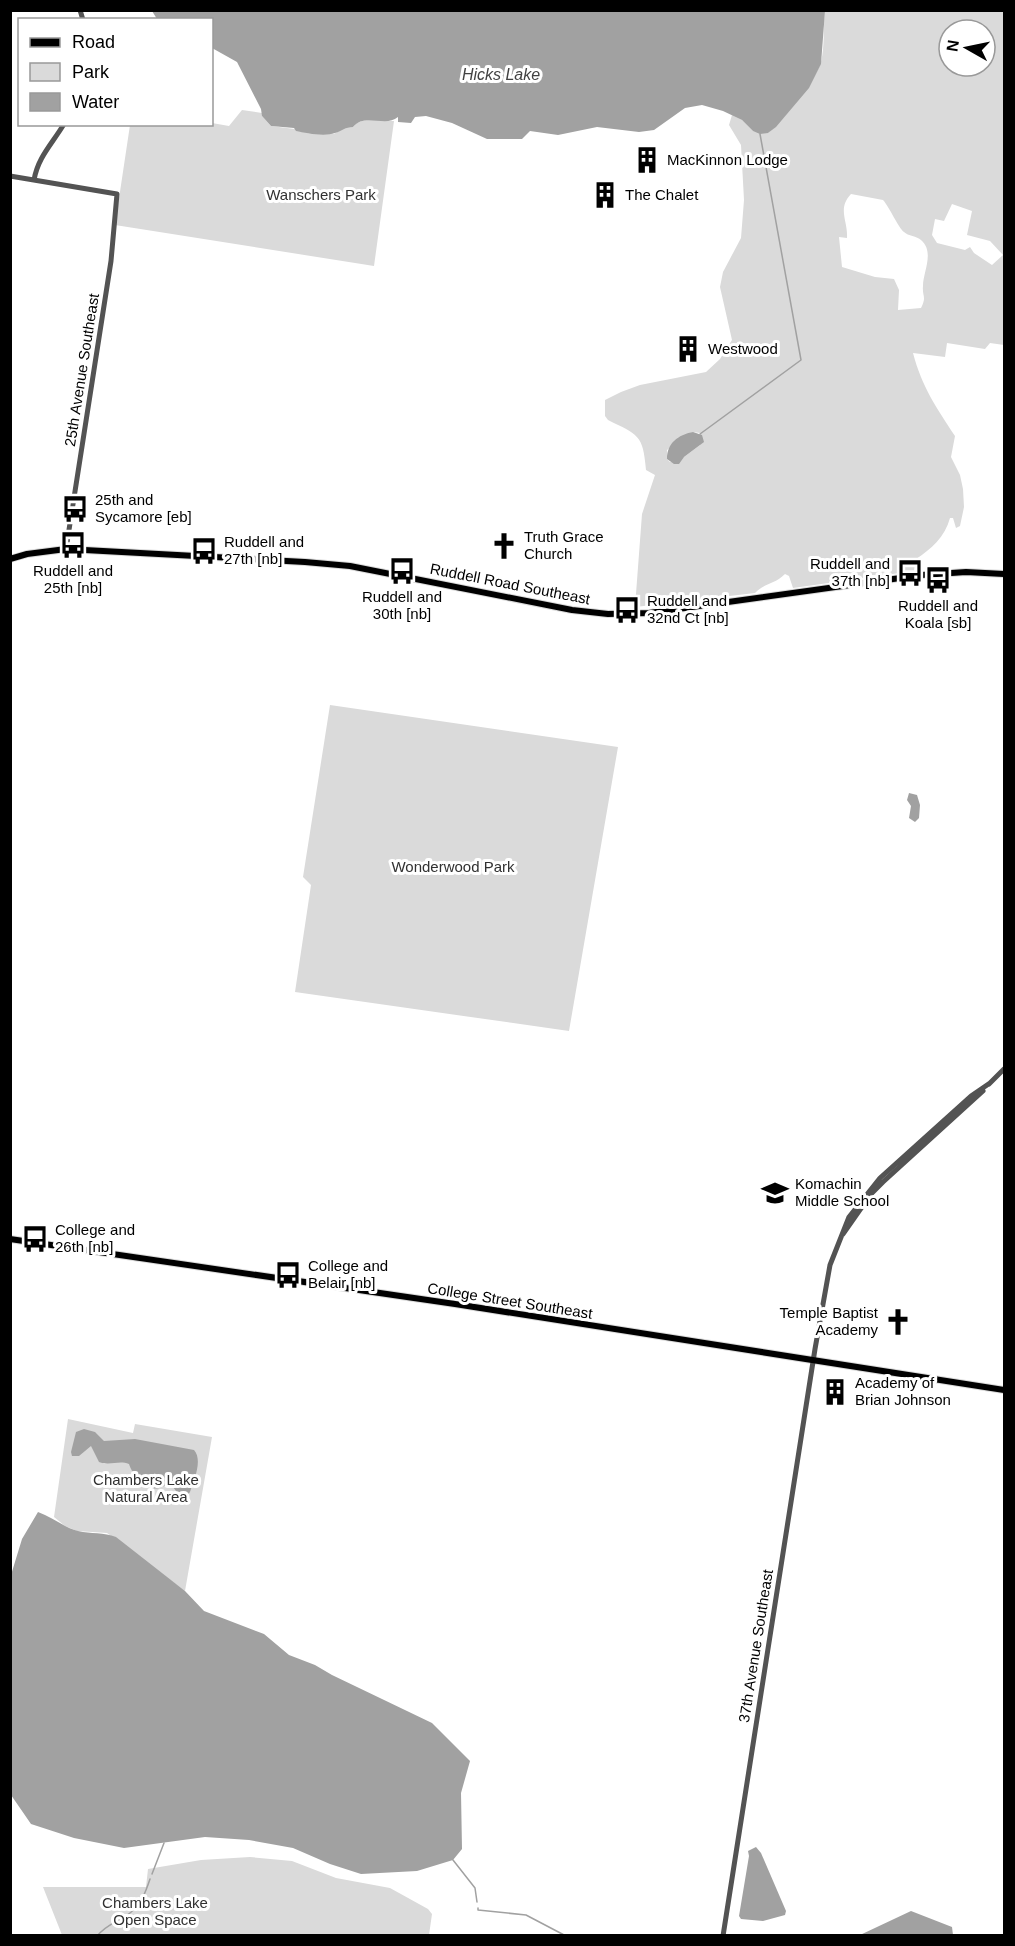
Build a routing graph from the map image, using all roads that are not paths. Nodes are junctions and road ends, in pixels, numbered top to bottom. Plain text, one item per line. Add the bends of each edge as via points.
1 (63, 126) edge
2 (10, 176) edge
3 (34, 180) junction
4 (66, 549) junction
5 (10, 559) edge
6 (1005, 574) edge
7 (1005, 1070) edge
8 (10, 1239) edge
9 (813, 1361) junction
10 (1005, 1390) edge
11 (723, 1935) edge

1 - 3 street via 44,151
2 - 3 street
3 - 4 street, 25th Avenue Southeast via 117,194 111,261
4 - 5 main road, Ruddell Road Southeast
4 - 6 main road, Ruddell Road Southeast via 350,566 572,610 618,614 922,575
7 - 9 street, 37th Avenue Southeast via 871,1194 840,1238 825,1287
8 - 9 main road, College Street Southeast
9 - 10 main road, College Street Southeast
9 - 11 street, 37th Avenue Southeast

